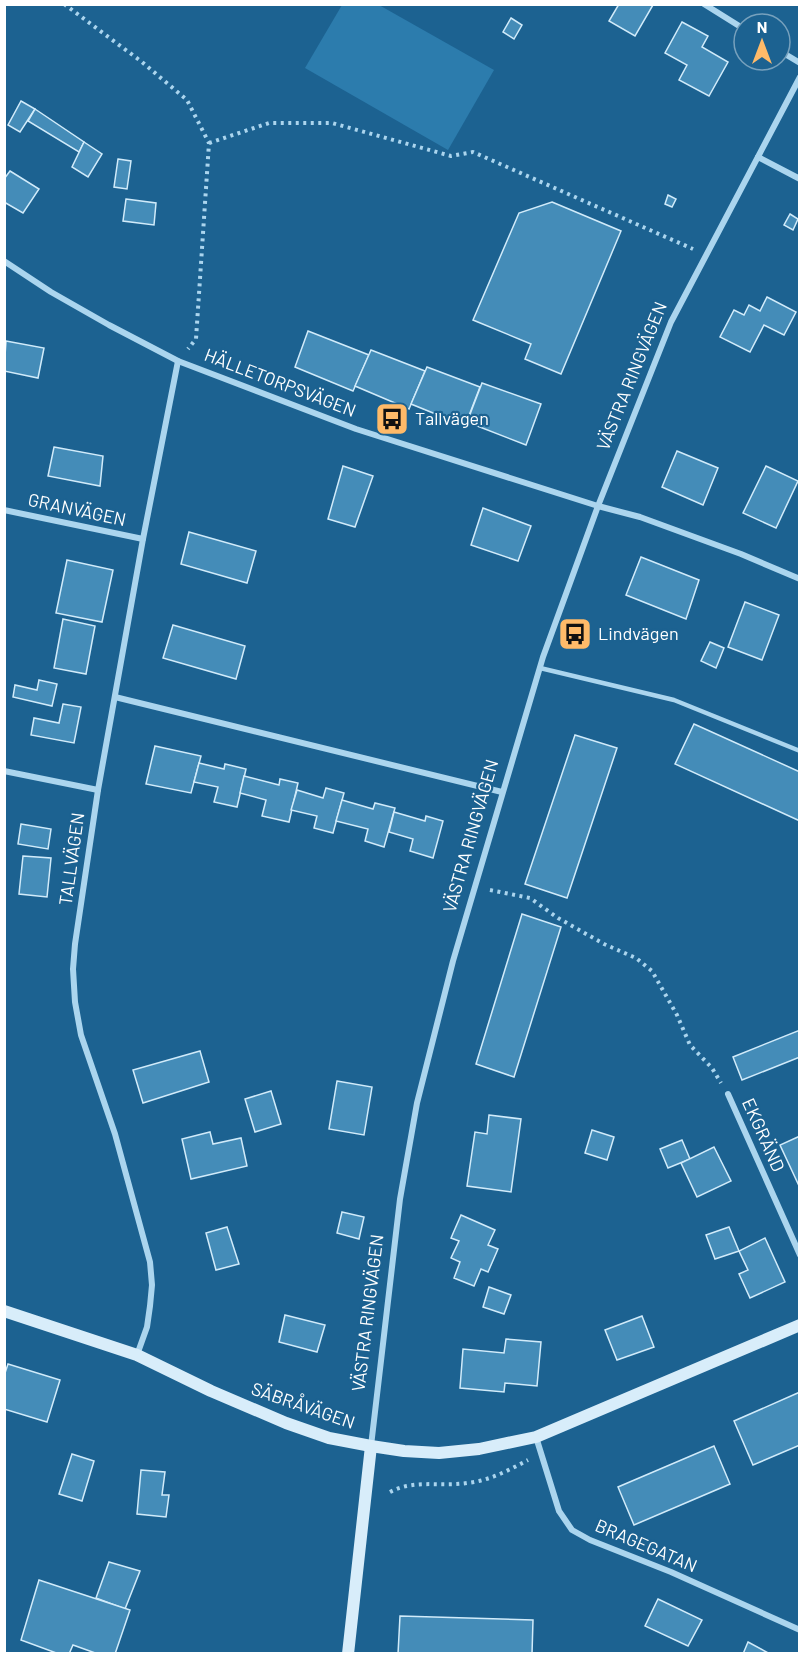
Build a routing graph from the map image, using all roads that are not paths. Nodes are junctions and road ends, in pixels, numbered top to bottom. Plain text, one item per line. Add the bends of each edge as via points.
1 (704, 4) edge
2 (732, 22) edge
3 (800, 77) edge
4 (758, 157) junction
5 (800, 179) edge
6 (4, 261) edge
7 (178, 361) junction
8 (598, 506) junction
9 (4, 510) edge
10 (143, 539) junction
11 (800, 579) edge
12 (540, 668) junction
13 (115, 696) junction
14 (800, 751) edge
15 (4, 771) edge
16 (98, 790) junction
17 (502, 792) junction
18 (728, 1094) road end
19 (800, 1255) edge
20 (4, 1311) edge
21 (800, 1325) edge
22 (137, 1355) junction
23 (536, 1437) junction
24 (371, 1446) junction
25 (800, 1630) edge
26 (348, 1653) edge

1 - 2 street
3 - 4 street, VÄSTRA RINGVÄGEN
4 - 5 street
4 - 8 street, VÄSTRA RINGVÄGEN via 671,322
6 - 7 street, HÄLLETORPSVÄGEN via 51,292
7 - 8 street, HÄLLETORPSVÄGEN via 356,429
7 - 10 street, TALLVÄGEN
8 - 11 street, HÄLLETORPSVÄGEN via 640,517
8 - 12 street, VÄSTRA RINGVÄGEN
9 - 10 street, GRANVÄGEN
10 - 13 street, TALLVÄGEN
12 - 14 lane via 675,700
12 - 17 street, VÄSTRA RINGVÄGEN
13 - 16 street, TALLVÄGEN
13 - 17 street
15 - 16 street
16 - 22 street, TALLVÄGEN via 75,944 75,1002 81,1035 115,1134 150,1262 152,1285 147,1327
17 - 24 street, VÄSTRA RINGVÄGEN via 417,1103 400,1199
18 - 19 street, EKGRÄND
20 - 22 main road, SÄBRÅVÄGEN
21 - 23 main road, SÄBRÅVÄGEN
22 - 24 main road, SÄBRÅVÄGEN via 286,1423
23 - 24 main road, SÄBRÅVÄGEN via 440,1453
23 - 25 street, BRAGEGATAN via 559,1511 572,1530
24 - 26 main road, VÄSTRA RINGVÄGEN

